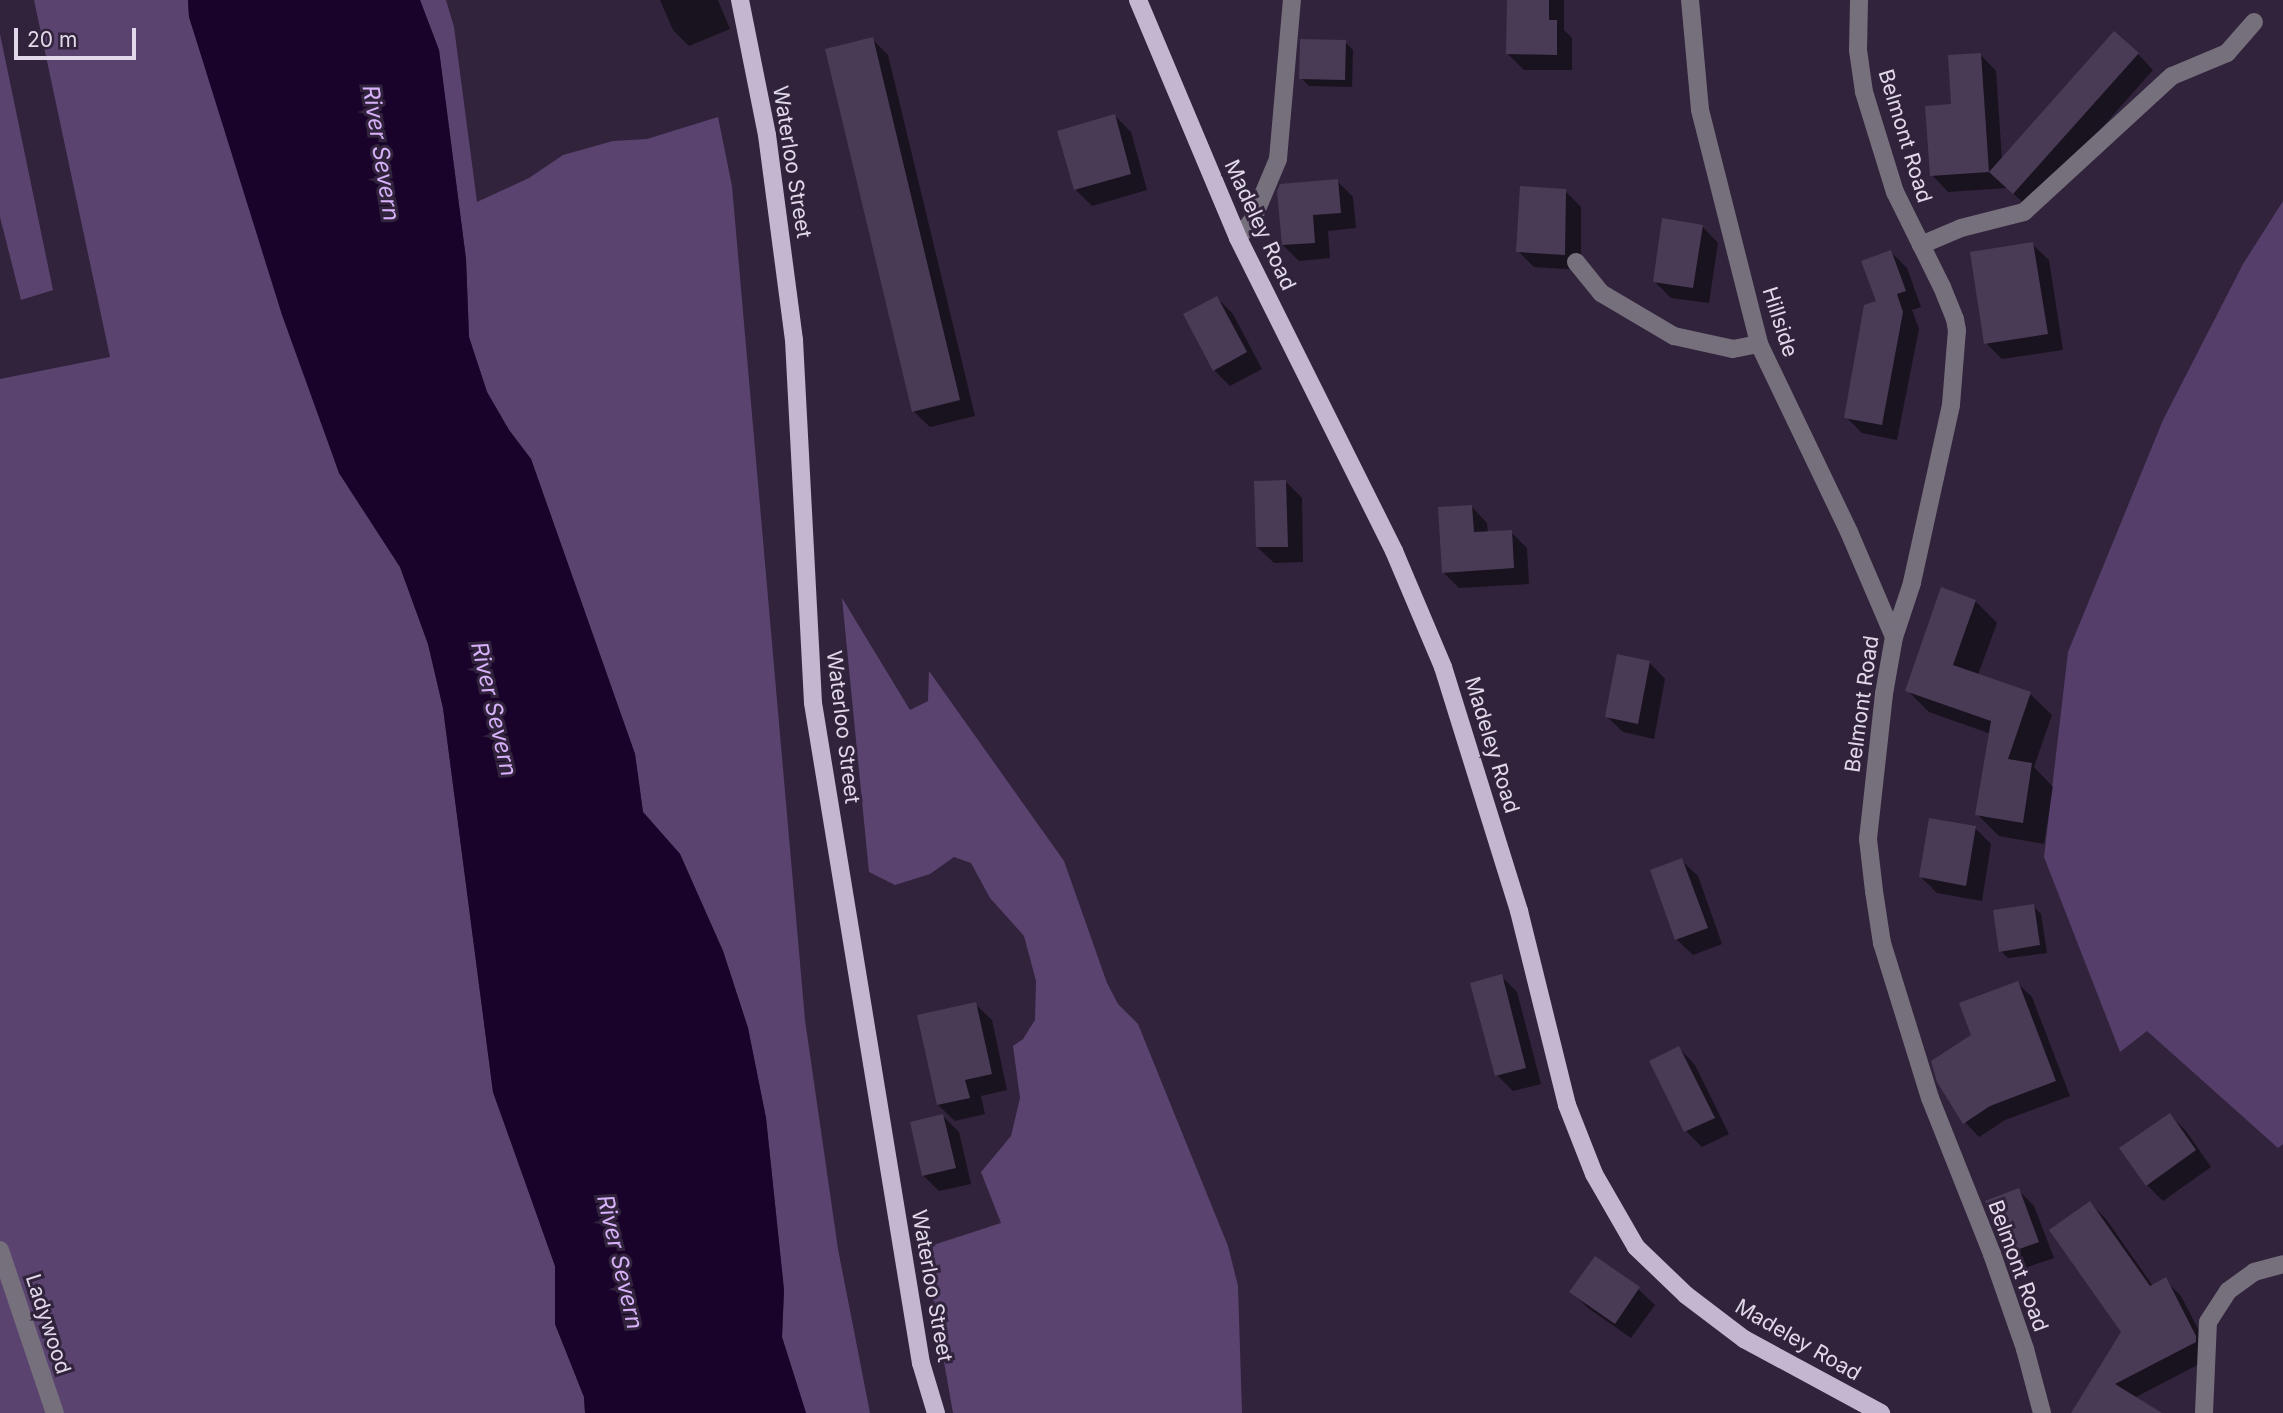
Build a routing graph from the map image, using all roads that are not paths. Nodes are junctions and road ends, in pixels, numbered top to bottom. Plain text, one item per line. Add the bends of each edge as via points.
1 (740, 0) edge
2 (1138, 0) edge
3 (1292, 0) edge
4 (1690, 0) edge
5 (1859, 0) edge
6 (2254, 22) dead end
7 (1238, 239) junction
8 (1921, 245) junction
9 (1576, 262) dead end
10 (1759, 344) junction
11 (1894, 637) junction
12 (0, 1250) edge
13 (2283, 1264) edge
14 (55, 1413) edge
15 (936, 1413) edge
16 (1881, 1413) edge
17 (2042, 1413) edge
18 (2204, 1413) edge

1 - 15 main road, Waterloo Street via 767,135 794,340 813,703 921,1363
2 - 7 main road, Madeley Road
3 - 7 street via 1278,159 1252,221
4 - 10 street, Hillside via 1700,110
5 - 8 street, Belmont Road via 1858,50 1864,93 1895,192
6 - 8 street via 2227,53 2172,76 2024,212
7 - 16 main road, Madeley Road via 1394,551 1443,667 1519,911 1567,1105 1594,1174 1636,1247 1686,1295 1744,1339
8 - 11 street, Belmont Road via 1955,319 1956,353 1951,405 1912,583
9 - 10 street via 1601,293 1674,336 1733,349
10 - 11 street, Hillside
11 - 17 street, Belmont Road via 1868,839 1882,943 1930,1098 1992,1254
12 - 14 street, Ladywood
13 - 18 street via 2254,1272 2228,1291 2208,1322

